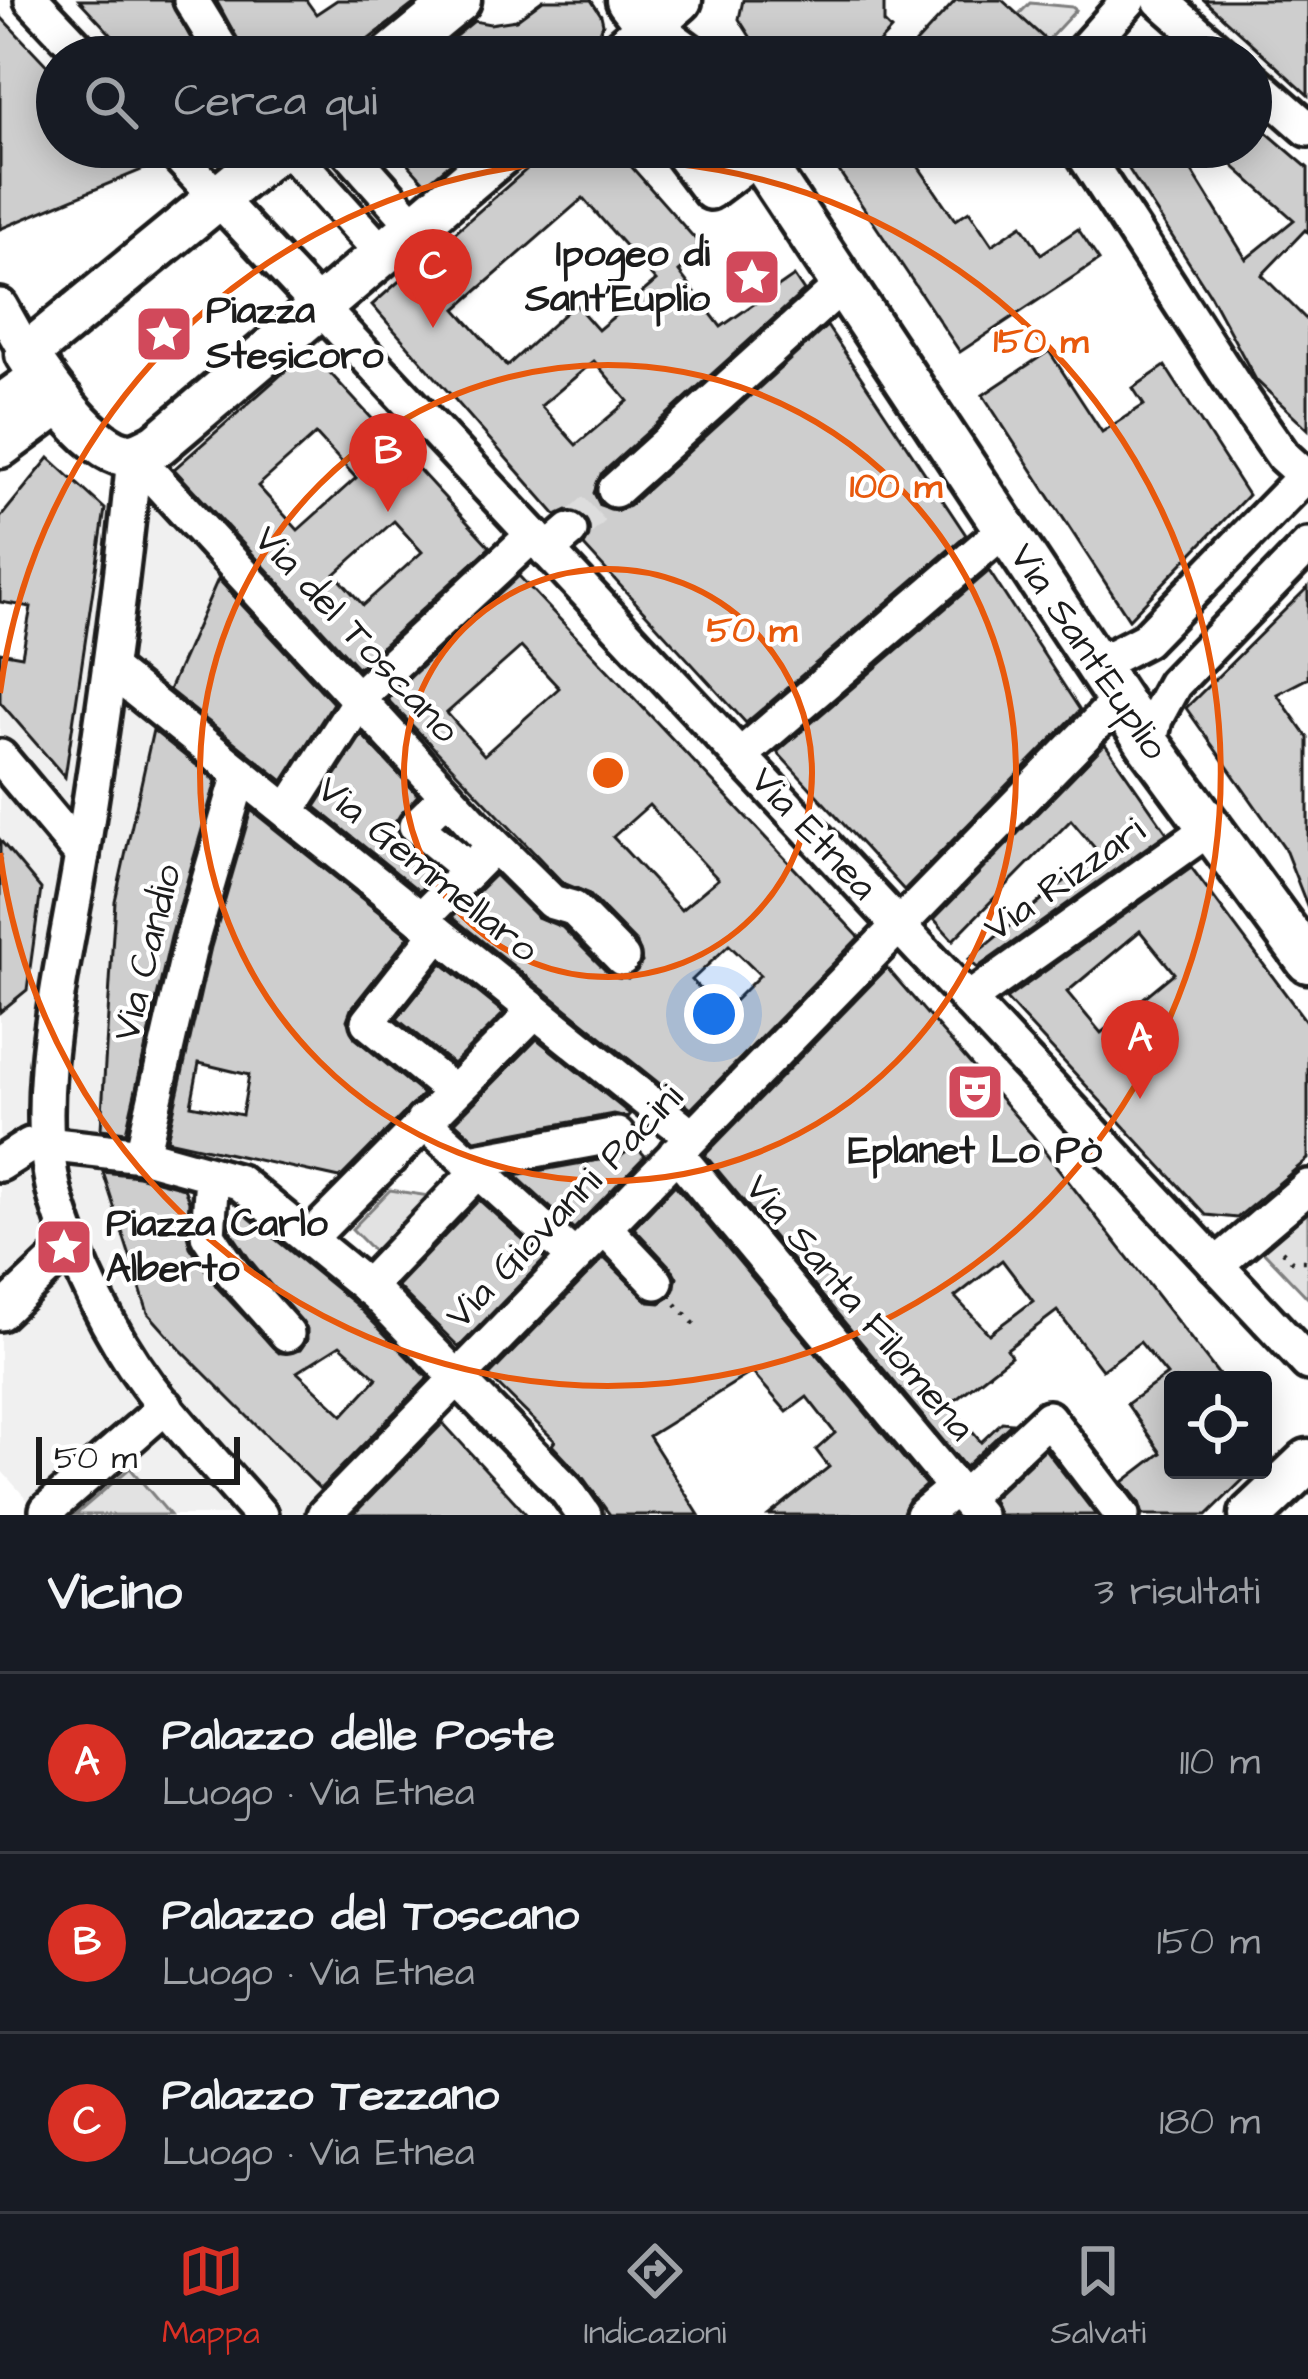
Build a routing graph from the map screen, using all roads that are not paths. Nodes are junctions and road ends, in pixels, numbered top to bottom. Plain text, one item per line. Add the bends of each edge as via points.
1 (32, 0) edge
2 (191, 0) edge
3 (1129, 0) edge
4 (1160, 0) edge
5 (442, 5) edge
6 (66, 36) edge
7 (213, 36) edge
8 (411, 36) edge
9 (1097, 36) edge
10 (1201, 36) edge
11 (1272, 98) edge
12 (1308, 129) edge
13 (190, 168) edge
14 (255, 168) edge
15 (301, 168) edge
16 (364, 168) edge
17 (484, 168) edge
18 (692, 168) edge
19 (737, 168) edge
20 (766, 168) edge
21 (1092, 168) edge
22 (218, 197) junction
23 (415, 226) junction
24 (382, 253) junction
25 (843, 284) junction
26 (0, 306) edge
27 (318, 306) junction
28 (50, 387) junction
29 (0, 407) edge
30 (0, 446) edge
31 (0, 466) edge
32 (145, 468) junction
33 (1299, 471) edge
34 (615, 490) tunnel mouth
35 (1005, 529) junction
36 (550, 539) junction
37 (1308, 546) edge
38 (1090, 658) junction
39 (110, 669) junction
40 (359, 699) junction
41 (1119, 700) junction
42 (1149, 745) junction
43 (740, 756) junction
44 (240, 774) junction
45 (7, 779) edge
46 (447, 796) junction
47 (288, 811) junction
48 (1210, 828) junction
49 (494, 846) junction
50 (82, 855) junction
51 (470, 870) junction
52 (429, 926) junction
53 (898, 926) junction
54 (622, 958) dead end
55 (1308, 961) edge
56 (968, 1000) junction
57 (535, 1011) junction
58 (652, 1105) junction
59 (436, 1109) junction
60 (46, 1144) junction
61 (684, 1145) junction
62 (142, 1155) junction
63 (0, 1164) edge
64 (478, 1166) junction
65 (198, 1171) junction
66 (1308, 1187) edge
67 (604, 1227) junction
68 (309, 1239) junction
69 (74, 1250) junction
70 (574, 1257) junction
71 (1216, 1265) junction
72 (656, 1282) dead end
73 (371, 1291) junction
74 (0, 1313) edge
75 (287, 1334) dead end
76 (1308, 1363) edge
77 (456, 1378) junction
78 (166, 1406) junction
79 (1308, 1444) edge
80 (1308, 1461) edge
81 (965, 1501) edge
82 (47, 1510) dead end
83 (331, 1512) edge
84 (260, 1515) edge
85 (584, 1515) edge
86 (923, 1515) edge
87 (1122, 1515) edge
88 (1230, 1515) edge
89 (1251, 1515) edge

1 - 6 street
2 - 7 street
3 - 9 street
4 - 10 street
5 - 8 main road
11 - 12 street
13 - 22 street
14 - 22 main road
15 - 24 street
16 - 23 street
17 - 23 main road
18 - 19 street via 710,192
20 - 25 main road, Via Sant'Euplio
21 - 33 street
22 - 27 street, Via Etnea
22 - 28 main road
23 - 24 main road
24 - 27 main road
25 - 34 street
25 - 35 main road, Via Sant'Euplio
26 - 28 street
27 - 32 main road via 157,445
27 - 36 street, Via Etnea
28 - 29 main road
28 - 30 main road
28 - 31 street
28 - 32 main road via 107,446
32 - 39 street
32 - 40 street, Via del Toscano
33 - 38 street via 1145,640
35 - 38 main road, Via Sant'Euplio
35 - 43 street
36 - 40 street
36 - 43 street, Via Etnea
37 - 42 street via 1174,684
38 - 41 main road, Via Sant'Euplio
39 - 44 street, Via Gemmellaro
39 - 50 street
40 - 46 street, Via del Toscano
40 - 47 street
41 - 42 main road, Via Sant'Euplio
41 - 53 street, Via Giovanni Pacini
42 - 48 main road, Via Sant'Euplio
43 - 53 street, Via Etnea
44 - 47 street, Via Gemmellaro
44 - 62 street, Via Candio
45 - 50 street
46 - 49 street, Via del Toscano
46 - 51 street via 416,826
47 - 52 street, Via Gemmellaro
48 - 55 main road, Via Sant'Euplio
48 - 56 street, Via Rizzari
49 - 51 street
49 - 54 street, Via del Toscano
50 - 60 street
51 - 52 street
52 - 57 street, Via Gemmellaro
52 - 59 street via 368,1022
53 - 56 street, Via Etnea
53 - 61 street, Via Giovanni Pacini
56 - 71 street, Via Etnea
57 - 58 street, Via Gemmellaro
57 - 59 street
58 - 61 street, Via Gemmellaro
58 - 64 street via 621,1134
59 - 64 street
59 - 68 street
60 - 62 street
60 - 63 street
60 - 69 street
61 - 67 street, Via Giovanni Pacini
61 - 81 street, Via Santa Filomena
62 - 65 street
64 - 70 street
64 - 73 street
65 - 68 street via 239,1181
65 - 75 street via 208,1235
66 - 71 street
67 - 70 street, Via Giovanni Pacini
67 - 72 street
68 - 73 street
69 - 74 street
69 - 78 street via 124,1351
70 - 77 street, Via Giovanni Pacini
71 - 76 street, Via Etnea
73 - 77 street
77 - 83 street, Via Giovanni Pacini
77 - 85 street
78 - 82 street
78 - 84 street
79 - 88 street
80 - 89 main road
81 - 86 street
81 - 87 street via 1048,1418

